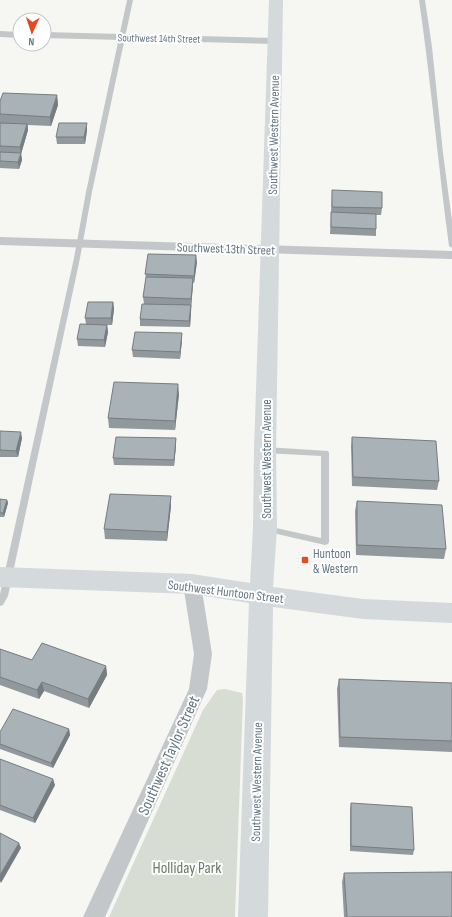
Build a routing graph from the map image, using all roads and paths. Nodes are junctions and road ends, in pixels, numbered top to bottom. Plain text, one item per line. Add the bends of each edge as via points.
1 (130, 0) edge
2 (276, 0) edge
3 (422, 0) edge
4 (0, 34) edge
5 (12, 34) edge
6 (52, 35) edge
7 (122, 37) junction
8 (275, 41) junction
9 (0, 241) edge
10 (80, 244) junction
11 (452, 246) edge
12 (270, 250) junction
13 (452, 255) edge
14 (264, 450) junction
15 (265, 528) junction
16 (4, 577) edge
17 (192, 584) junction
18 (261, 594) junction
19 (0, 602) edge
20 (452, 613) edge
21 (94, 917) edge
22 (253, 917) edge

1 - 7 lane
2 - 8 street, Southwest Western Avenue
3 - 11 lane
4 - 5 street
6 - 7 street, Southwest 14th Street
7 - 8 street, Southwest 14th Street
7 - 10 lane
8 - 12 street, Southwest Western Avenue
9 - 10 street, Southwest 13th Street
10 - 12 street, Southwest 13th Street
10 - 16 lane
12 - 13 street, Southwest 13th Street
12 - 14 street, Southwest Western Avenue
14 - 15 street, Southwest Western Avenue
14 - 15 lane via 325,453 325,542
15 - 18 street, Southwest Western Avenue
16 - 17 street, Southwest Huntoon Street
16 - 19 lane via 4,596
17 - 18 street, Southwest Huntoon Street
17 - 21 street, Southwest Taylor Street via 203,654 198,689
18 - 20 street, Southwest Huntoon Street via 363,609
18 - 22 street, Southwest Western Avenue

